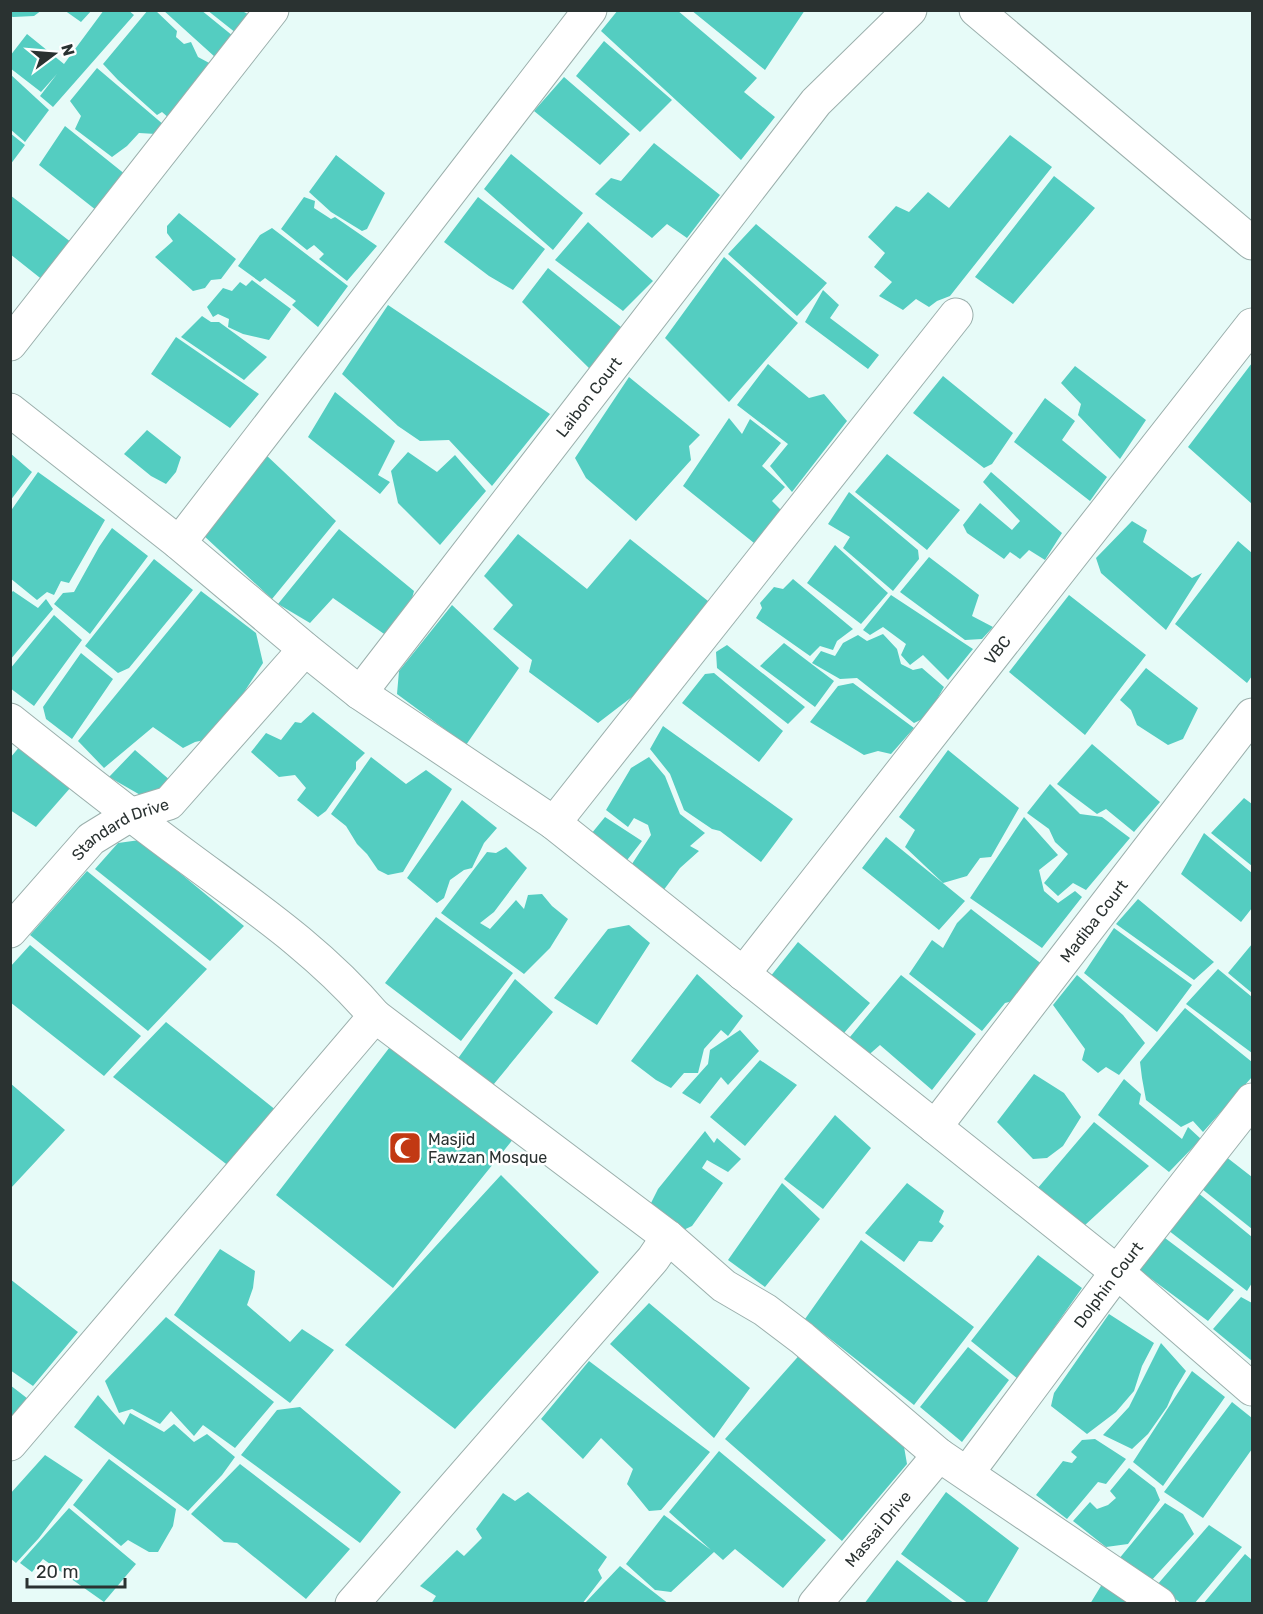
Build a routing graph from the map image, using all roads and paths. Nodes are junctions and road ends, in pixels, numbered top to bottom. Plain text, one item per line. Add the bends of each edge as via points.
1 (272, 10) edge
2 (590, 10) edge
3 (909, 10) edge
4 (976, 10) edge
5 (1252, 243) edge
6 (956, 315) dead end
7 (1252, 325) edge
8 (10, 344) edge
9 (10, 411) edge
10 (179, 543) junction
11 (305, 650) junction
12 (360, 693) junction
13 (1252, 715) edge
14 (10, 720) edge
15 (130, 815) junction
16 (554, 823) junction
17 (10, 931) edge
18 (744, 974) junction
19 (375, 1016) junction
20 (1252, 1100) edge
21 (935, 1127) junction
22 (668, 1237) junction
23 (1117, 1272) junction
24 (1252, 1389) edge
25 (10, 1444) edge
26 (939, 1455) junction
27 (968, 1472) junction
28 (352, 1604) edge
29 (815, 1604) edge
30 (1159, 1604) edge

1 - 8 street
2 - 10 street
3 - 12 street, Laibon Court via 816,102
4 - 5 street
6 - 16 street
7 - 18 street, VBC
9 - 10 street
10 - 11 street
11 - 12 street
11 - 15 street, Standard Drive via 170,803
12 - 16 street
13 - 21 street, Madiba Court
14 - 15 street
15 - 17 street, Standard Drive via 92,839
15 - 19 street via 303,943 350,986
16 - 18 street
18 - 21 street
19 - 22 street
19 - 25 street
20 - 23 street, Dolphin Court
21 - 23 street
22 - 26 street via 724,1286 802,1338
22 - 28 street
23 - 24 street
23 - 27 street, Dolphin Court
26 - 27 street
26 - 29 street, Massai Drive
27 - 30 street

